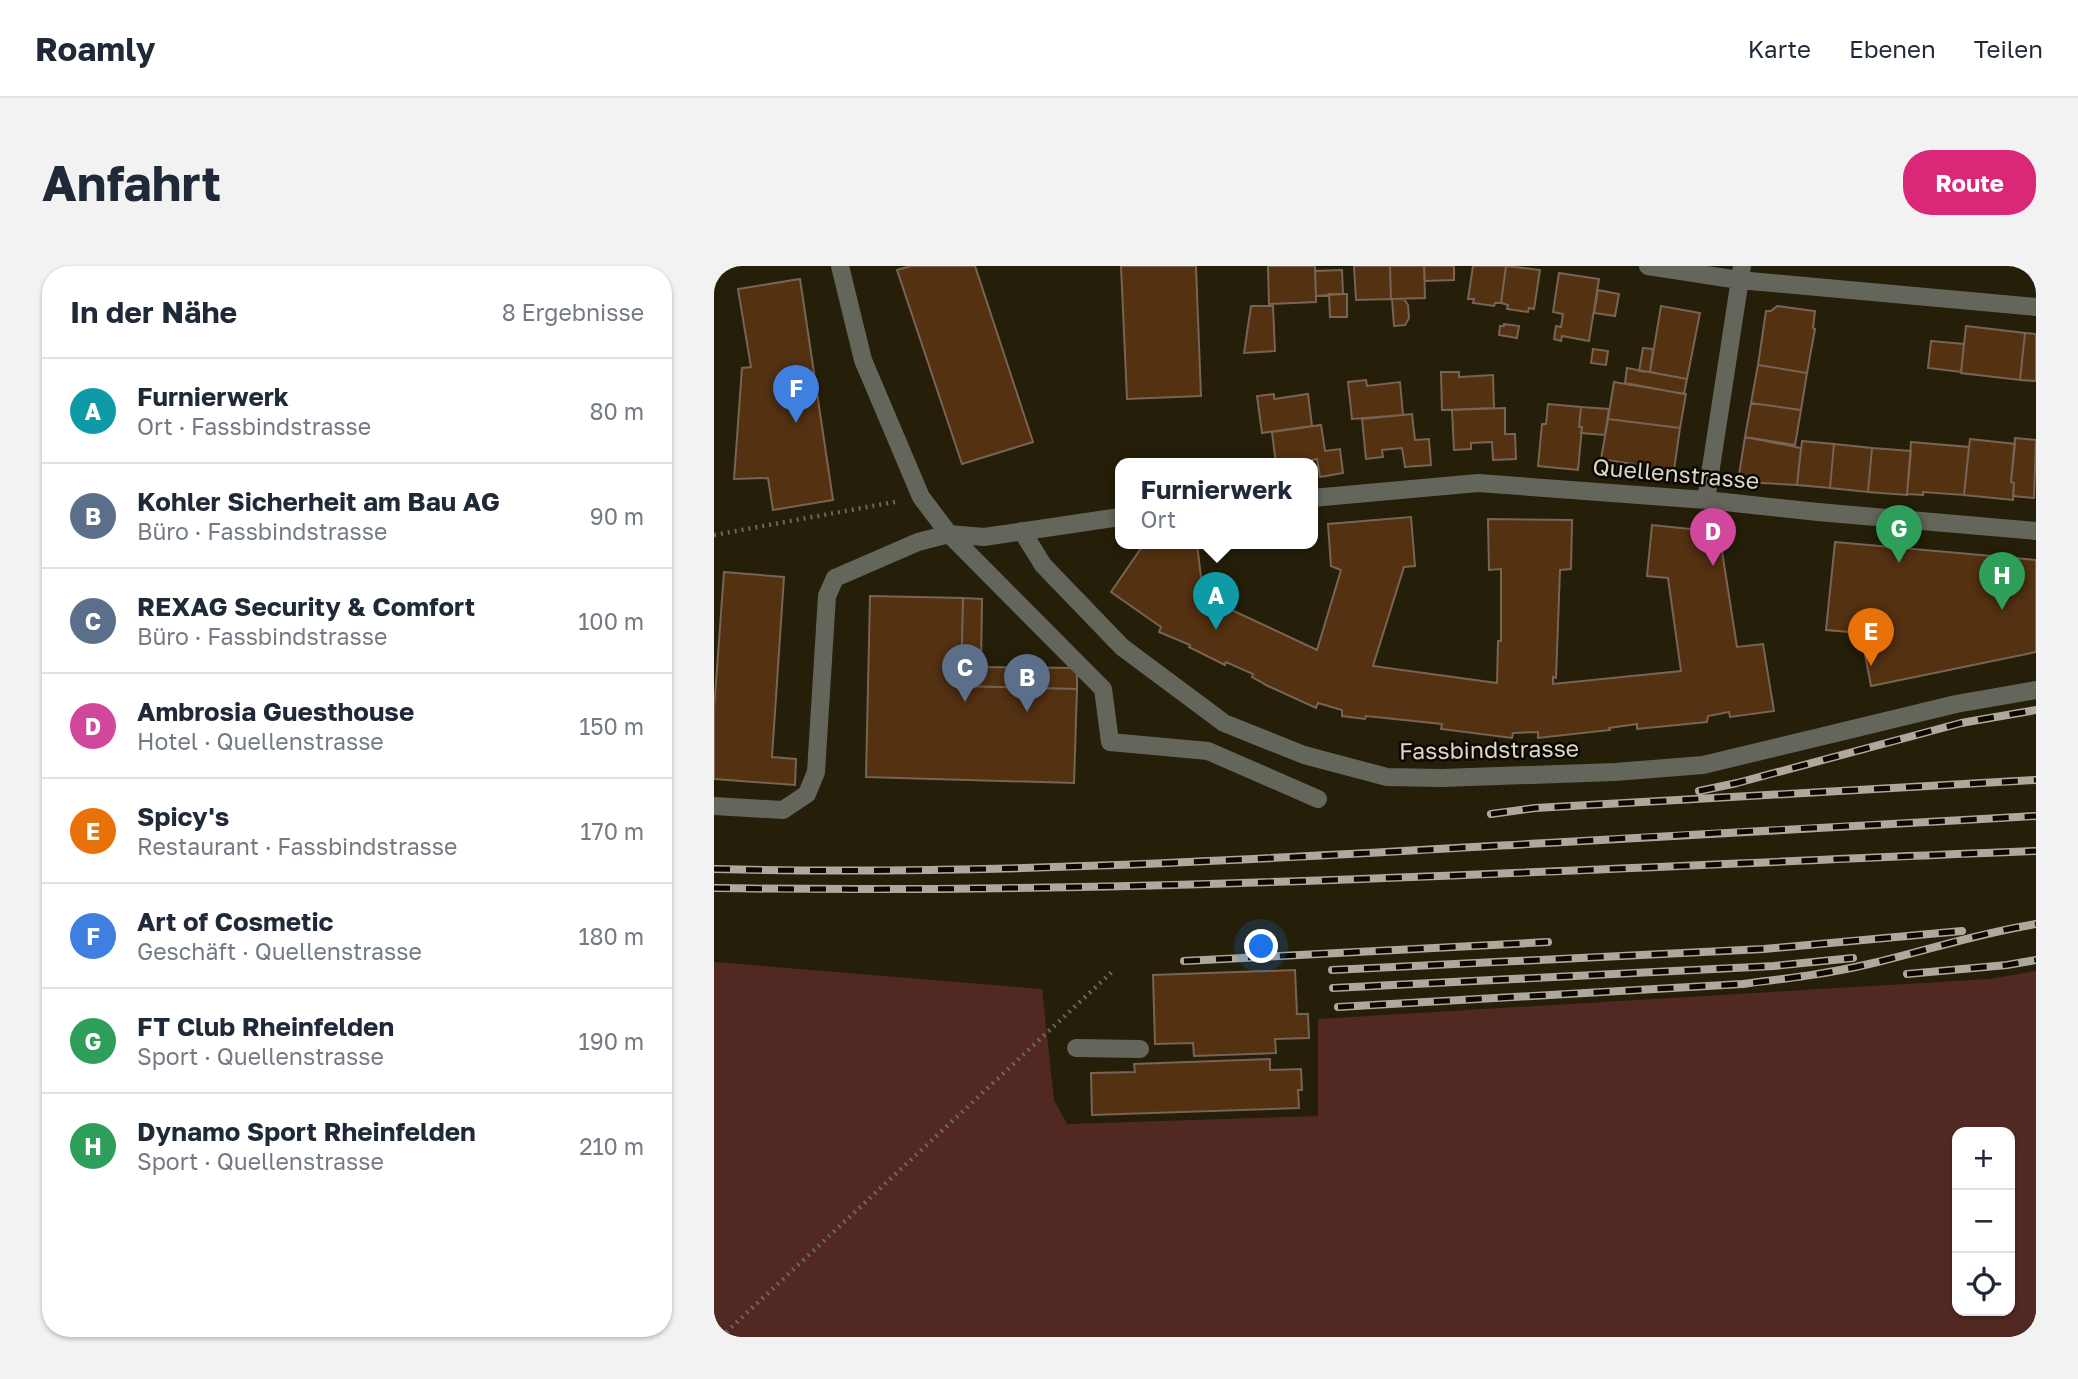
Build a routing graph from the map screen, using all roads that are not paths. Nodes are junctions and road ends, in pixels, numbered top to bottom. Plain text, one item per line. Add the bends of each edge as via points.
1 (840, 266) edge
2 (1648, 266) edge
3 (1740, 273) edge
4 (2036, 307) edge
5 (1318, 497) edge
6 (1706, 500) junction
7 (1115, 518) edge
8 (1022, 531) junction
9 (2036, 531) edge
10 (949, 534) junction
11 (2036, 690) edge
12 (1318, 799) dead end
13 (714, 806) edge
14 (1076, 1048) dead end
15 (1140, 1049) dead end

1 - 10 street via 863,360 921,497
2 - 3 street
3 - 4 street
3 - 6 street
5 - 6 street, Quellenstrasse via 1478,483
6 - 9 street, Quellenstrasse
7 - 8 street
8 - 10 street via 984,537
8 - 11 street, Fassbindstrasse via 1043,565 1122,647 1224,723 1304,755 1387,777 1562,774 1703,765 1956,704
10 - 12 street via 1103,689 1110,742 1208,751
10 - 13 street via 918,542 835,579 827,596 816,772 807,794 783,810
14 - 15 street

